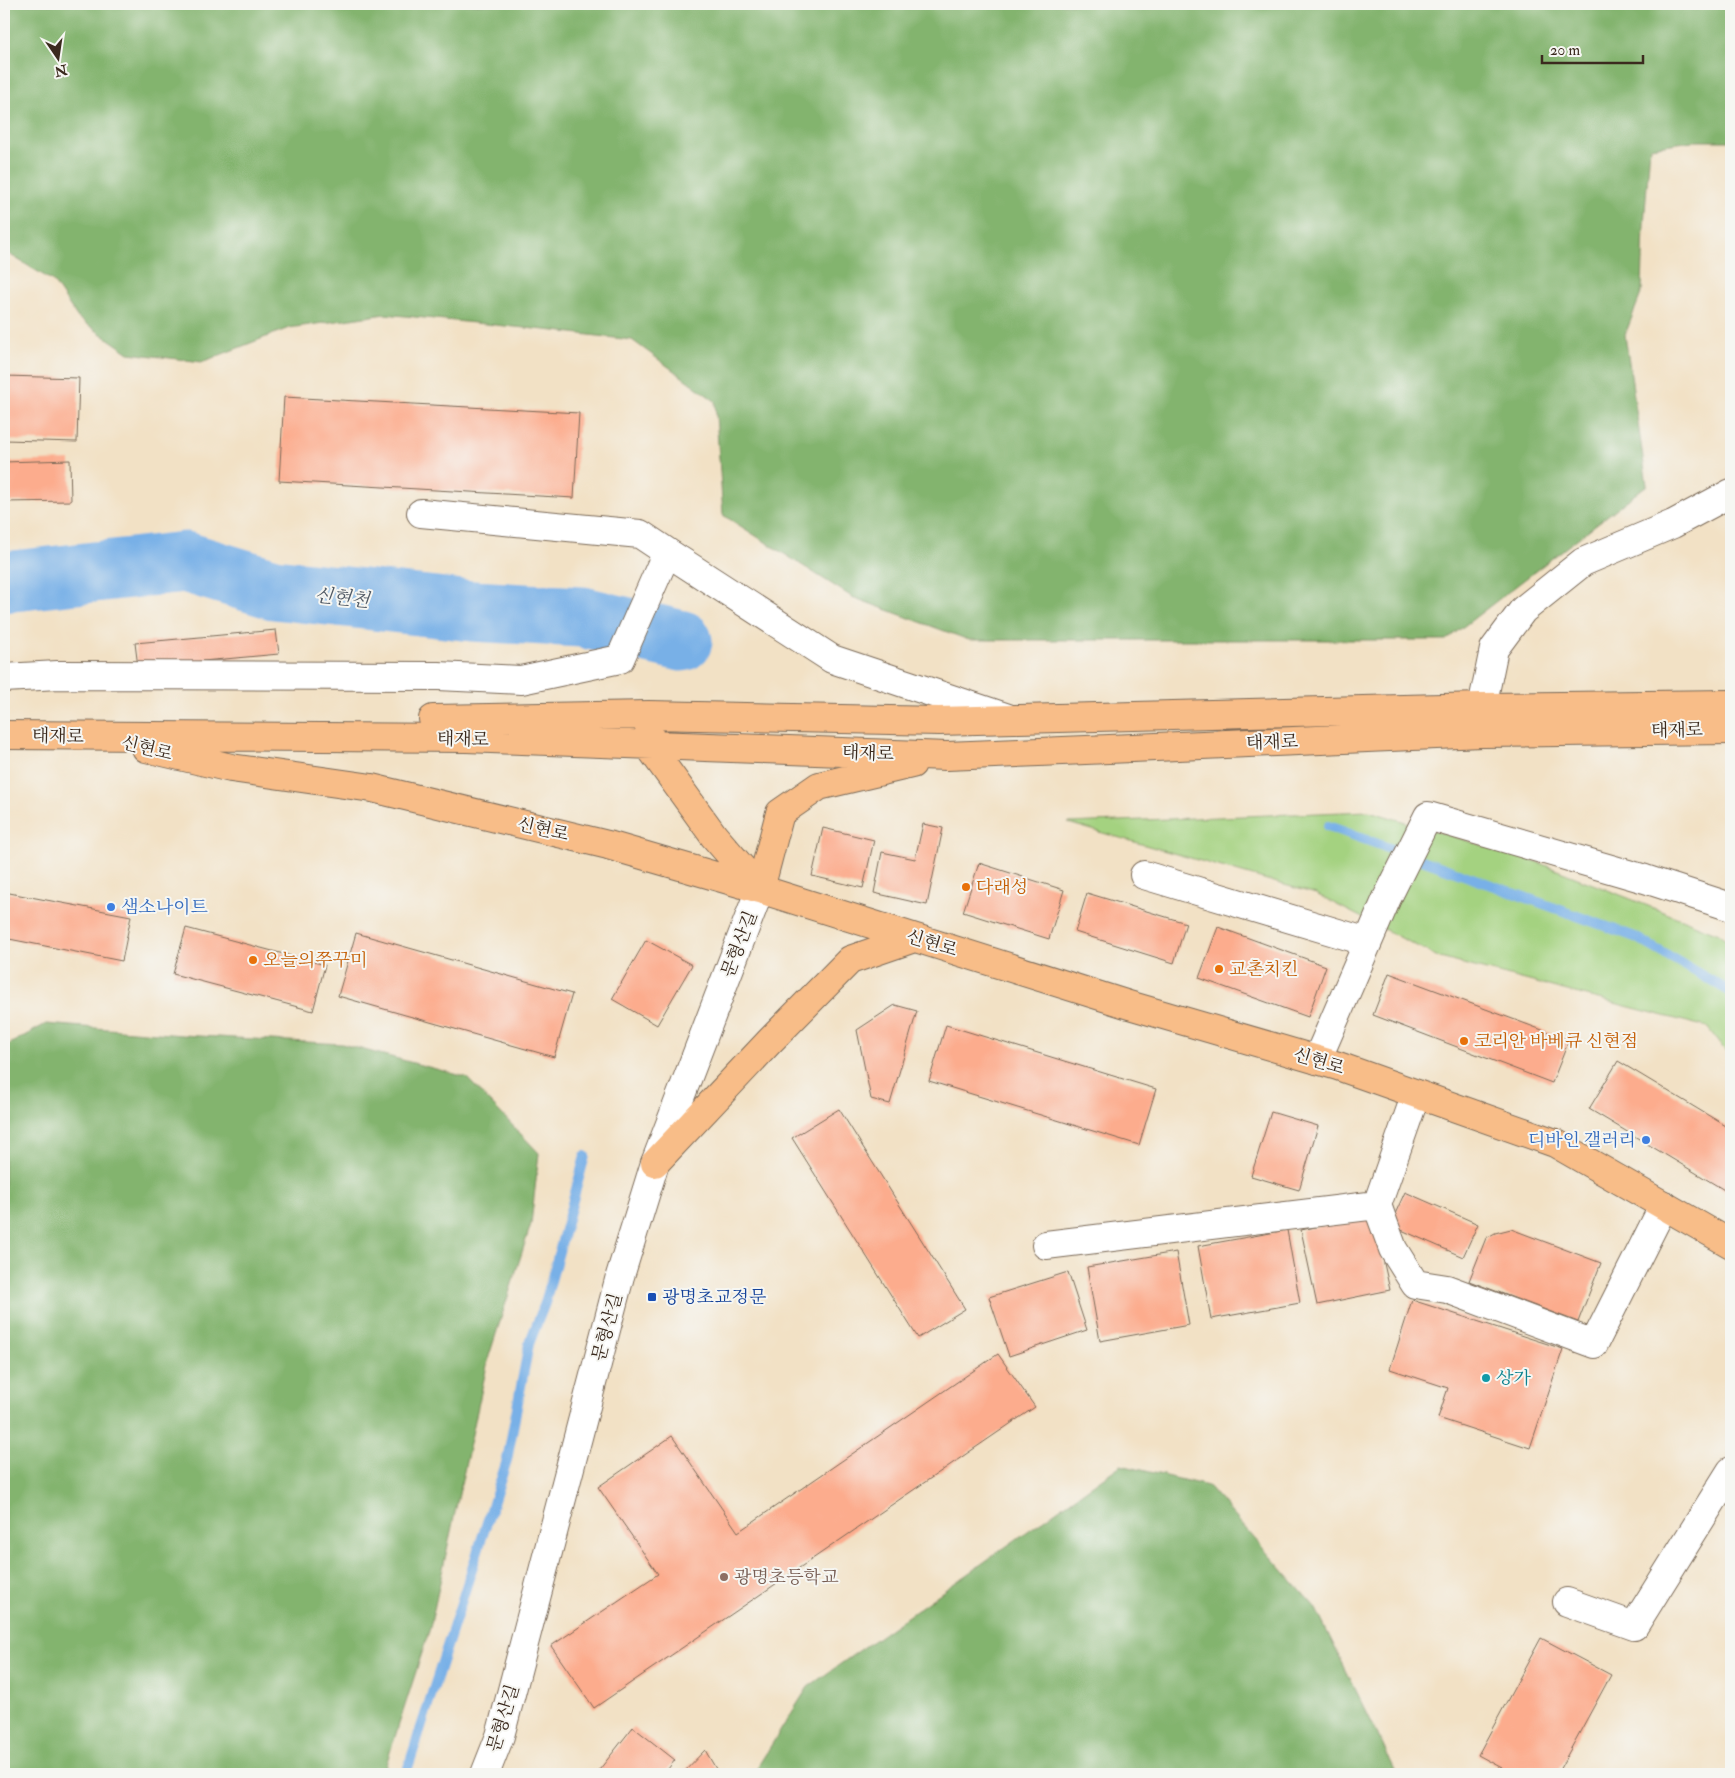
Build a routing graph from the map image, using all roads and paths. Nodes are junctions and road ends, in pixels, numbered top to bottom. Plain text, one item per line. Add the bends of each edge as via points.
1 (1731, 494) edge
2 (421, 513) dead end
3 (669, 559) junction
4 (4, 678) edge
5 (1731, 704) edge
6 (1482, 707) junction
7 (650, 715) junction
8 (4, 719) edge
9 (1009, 719) junction
10 (1731, 730) edge
11 (4, 735) edge
12 (101, 737) junction
13 (649, 746) junction
14 (948, 756) junction
15 (1144, 875) dead end
16 (760, 889) junction
17 (1731, 907) edge
18 (914, 938) junction
19 (1368, 942) junction
20 (1317, 1060) junction
21 (1416, 1094) junction
22 (656, 1163) junction
23 (1377, 1204) junction
24 (1664, 1205) junction
25 (1731, 1244) edge
26 (1046, 1245) dead end
27 (1731, 1471) edge
28 (1567, 1602) dead end
29 (489, 1772) edge

1 - 6 street via 1673,524 1583,562 1523,610 1494,649
2 - 3 street via 640,534
3 - 4 street via 620,659 521,680 398,676 58,675
3 - 9 street via 832,659
5 - 6 main road, 태재로
6 - 9 main road, 태재로
7 - 8 main road, 태재로 via 194,721
7 - 9 main road, 태재로 via 938,721
7 - 13 main road
10 - 14 main road, 태재로 via 1482,733
11 - 12 main road, 태재로
12 - 13 main road, 태재로 via 466,738
12 - 16 main road, 신현로 via 231,768 372,788 608,845
13 - 14 main road, 태재로
13 - 16 main road via 714,836
14 - 16 main road via 819,786 780,813
15 - 19 street
16 - 18 main road, 신현로
16 - 22 street, 문형산길
17 - 19 street via 1428,816
18 - 20 main road, 신현로
18 - 22 main road via 850,960
19 - 20 street
20 - 21 main road, 신현로
21 - 23 street
21 - 24 main road, 신현로 via 1555,1143
22 - 29 street, 문형산길 via 620,1276
23 - 24 street via 1393,1249 1415,1284 1447,1289 1594,1344
23 - 26 street
24 - 25 main road, 신현로
27 - 28 street via 1634,1626

